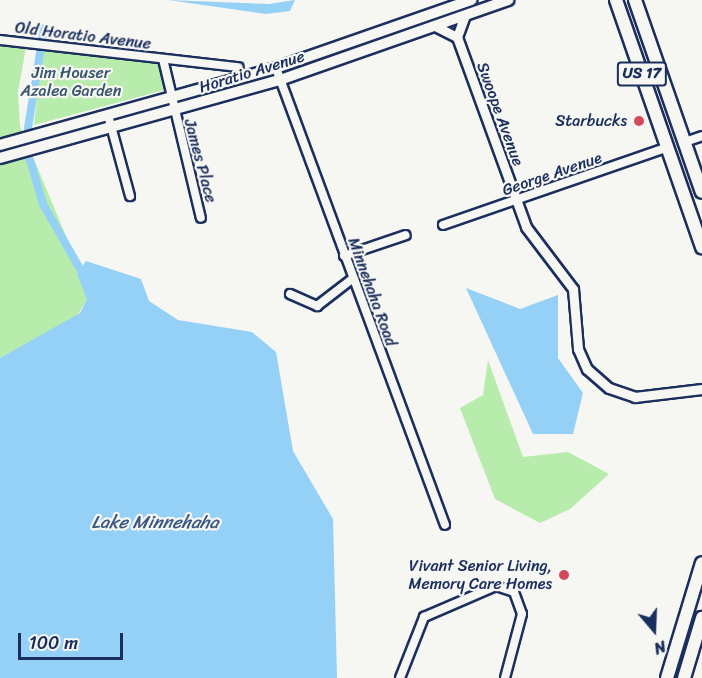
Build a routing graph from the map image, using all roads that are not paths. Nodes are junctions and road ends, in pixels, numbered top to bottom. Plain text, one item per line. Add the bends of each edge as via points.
1 (471, 0) edge
2 (508, 0) edge
3 (616, 0) edge
4 (635, 0) edge
5 (444, 5) edge
6 (465, 15) junction
7 (435, 26) junction
8 (457, 37) junction
9 (0, 40) edge
10 (163, 59) junction
11 (238, 67) dead end
12 (276, 68) junction
13 (280, 80) junction
14 (173, 98) junction
15 (174, 110) junction
16 (108, 115) junction
17 (112, 128) junction
18 (702, 136) edge
19 (685, 142) junction
20 (0, 146) edge
21 (668, 147) junction
22 (0, 158) edge
23 (702, 192) edge
24 (130, 196) dead end
25 (515, 201) junction
26 (201, 218) dead end
27 (443, 225) dead end
28 (406, 235) dead end
29 (702, 247) edge
30 (344, 256) junction
31 (352, 279) junction
32 (290, 294) dead end
33 (702, 388) edge
34 (445, 525) dead end
35 (702, 563) edge
36 (702, 618) edge
37 (400, 678) edge
38 (505, 678) edge
39 (667, 678) edge
40 (684, 678) edge

1 - 5 main road, Horatio Avenue
2 - 6 main road, Horatio Avenue
3 - 21 main road, US 17
4 - 19 main road, US 17
5 - 7 main road
5 - 12 main road, Horatio Avenue
6 - 7 main road, Horatio Avenue
6 - 8 street
7 - 8 street
7 - 13 main road, Horatio Avenue
8 - 25 street, Swoope Avenue
9 - 10 street, Old Horatio Avenue
10 - 11 street, Old Horatio Avenue
10 - 14 street, Old Horatio Avenue
12 - 13 street, Minnehaha Road
12 - 14 main road, Horatio Avenue
13 - 15 main road, Horatio Avenue
13 - 30 street, Minnehaha Road
14 - 15 street, Old Horatio Avenue
14 - 16 main road, Horatio Avenue
15 - 17 main road, Horatio Avenue
15 - 26 street, James Place
16 - 17 street
16 - 20 main road, Horatio Avenue
17 - 22 main road, Horatio Avenue
17 - 24 street
18 - 19 street
19 - 23 main road, US 17
21 - 25 street, George Avenue
21 - 29 main road, US 17
25 - 27 street, George Avenue
25 - 33 street, Swoope Avenue via 526,227 573,289 578,349 593,377 621,393 650,398
28 - 30 street
30 - 31 street, Minnehaha Road
31 - 32 street via 317,306
31 - 34 street, Minnehaha Road
35 - 39 main road
36 - 40 main road
37 - 38 street via 424,617 496,586 514,592 522,614

